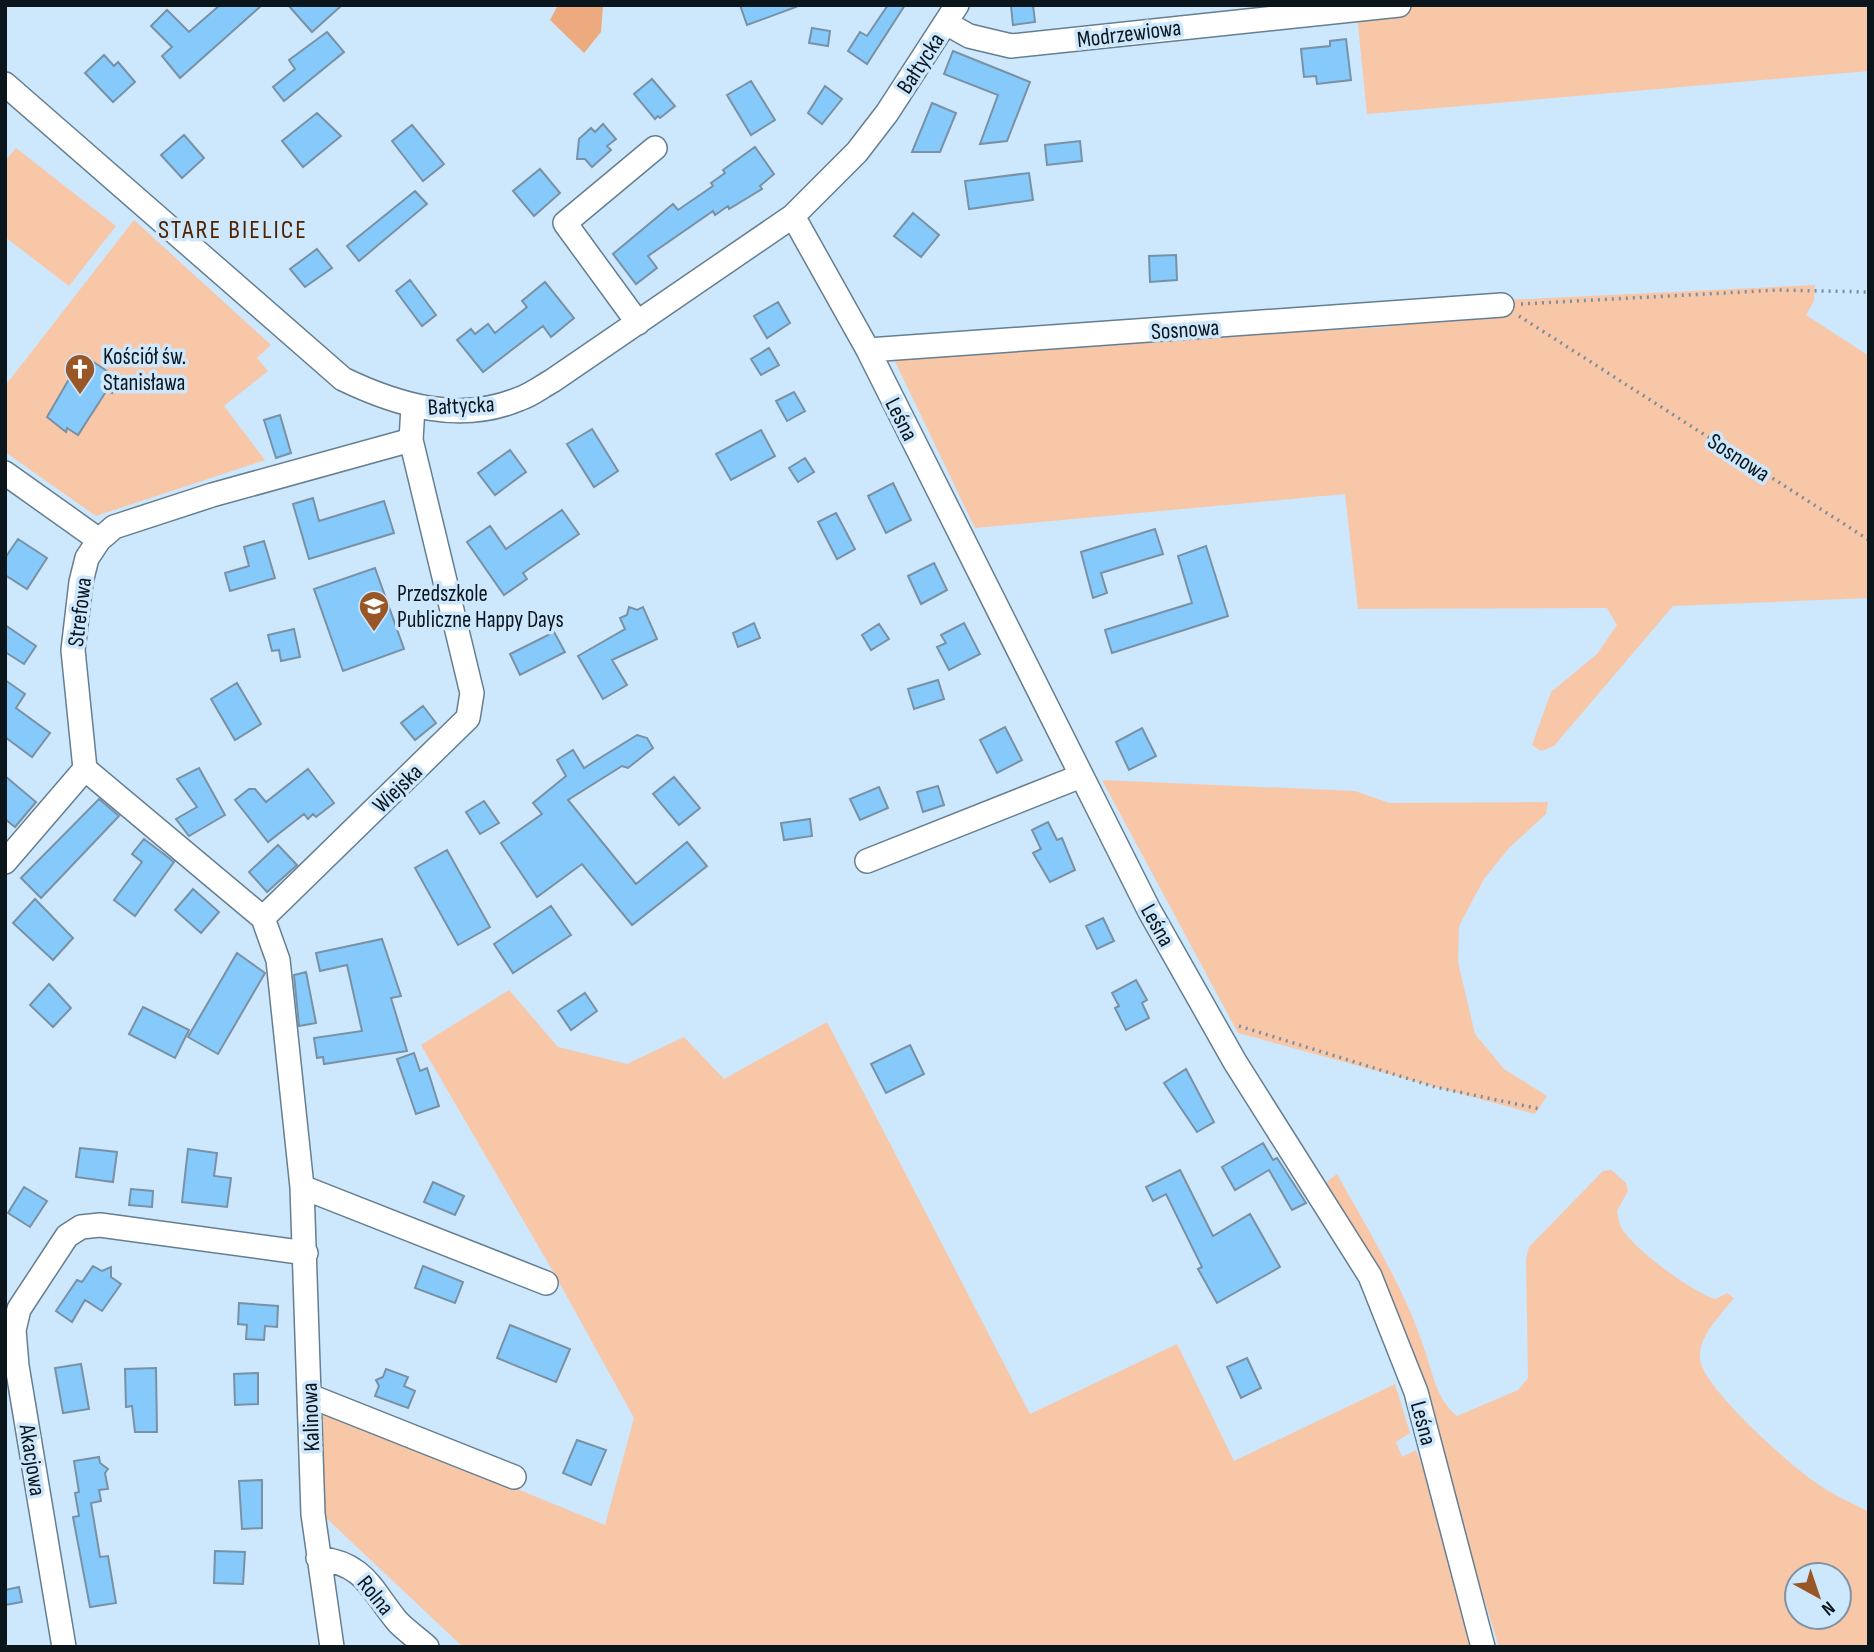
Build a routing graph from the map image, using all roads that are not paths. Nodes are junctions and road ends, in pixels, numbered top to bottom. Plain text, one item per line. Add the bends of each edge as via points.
1 (1399, 5) edge
2 (951, 14) edge
3 (5, 84) edge
4 (655, 148) dead end
5 (793, 216) junction
6 (1502, 305) road end
7 (638, 323) junction
8 (868, 351) junction
9 (413, 407) junction
10 (411, 440) junction
11 (5, 473) edge
12 (99, 540) junction
13 (85, 769) junction
14 (1081, 776) junction
15 (867, 861) dead end
16 (5, 862) edge
17 (263, 918) junction
18 (302, 1187) junction
19 (306, 1253) junction
20 (546, 1283) dead end
21 (310, 1396) junction
22 (514, 1477) dead end
23 (318, 1558) junction
24 (64, 1647) edge
25 (332, 1647) edge
26 (426, 1647) edge
27 (1483, 1647) edge

1 - 2 street, Modrzewiowa via 1012,46 969,36
2 - 5 street, Bałtycka via 887,113
3 - 9 street, Bałtycka via 322,364 381,398
4 - 7 street via 565,223
5 - 7 street, Bałtycka
5 - 8 street, Leśna
6 - 8 street, Sosnowa
7 - 9 street, Bałtycka via 519,400 483,408
8 - 14 street, Leśna
9 - 10 street, Wiejska
10 - 12 street via 200,499 114,527
10 - 17 street, Wiejska via 472,706 468,718
11 - 12 street
12 - 13 street, Strefowa via 87,558 80,582 73,650
13 - 16 street
13 - 17 street
14 - 15 street
14 - 27 street, Leśna via 1217,1032 1370,1276 1428,1433
17 - 18 street, Kalinowa via 278,960
18 - 19 street, Kalinowa
18 - 20 street
19 - 21 street, Kalinowa
19 - 24 street, Akacjowa via 100,1225 81,1227 67,1236 19,1309 14,1330 17,1366
21 - 22 street
21 - 23 street, Kalinowa
23 - 25 street, Kalinowa
23 - 26 street, Rolna via 358,1570 399,1623

